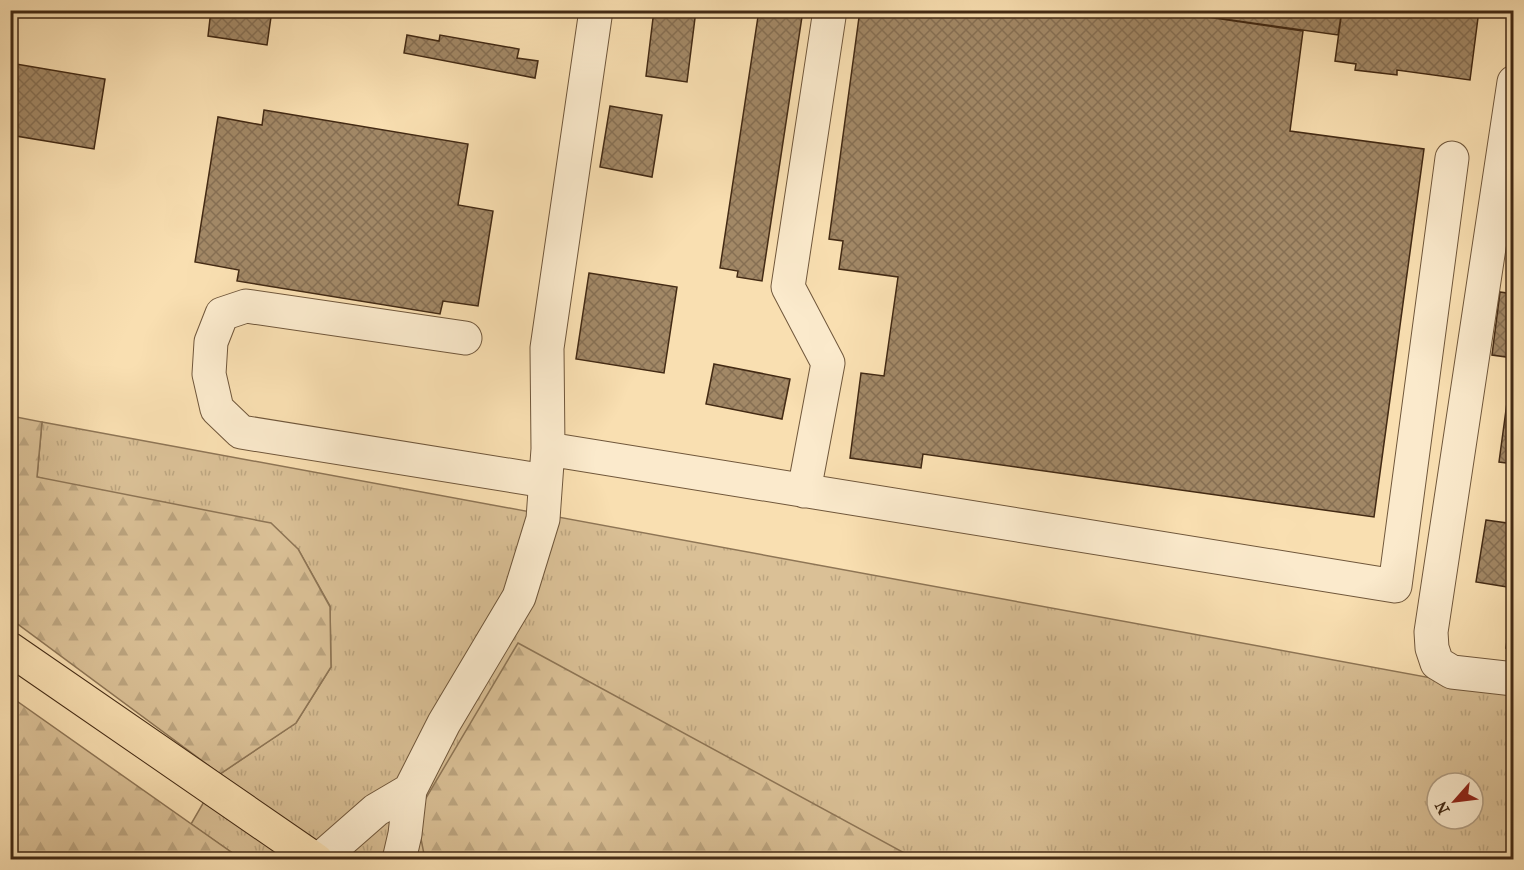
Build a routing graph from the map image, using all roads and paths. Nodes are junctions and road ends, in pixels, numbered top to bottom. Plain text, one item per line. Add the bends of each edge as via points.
1 (596, 10) edge
2 (830, 10) edge
3 (1514, 82) edge
4 (1452, 158) dead end
5 (465, 338) dead end
6 (548, 449) junction
7 (545, 482) junction
8 (804, 491) junction
9 (10, 650) edge
10 (1514, 679) edge
11 (410, 790) junction
12 (318, 860) edge
13 (399, 860) edge

1 - 6 lane via 546,348
2 - 8 lane via 788,288 828,363
3 - 10 lane via 1431,632 1437,663 1452,672
4 - 8 lane via 1395,586
5 - 7 lane via 246,306 222,314 211,342 209,374 217,409 241,432
6 - 7 lane
6 - 8 lane
7 - 11 lane via 543,519 519,597 444,723
9 - 12 highway
11 - 12 lane via 376,810
11 - 13 lane

